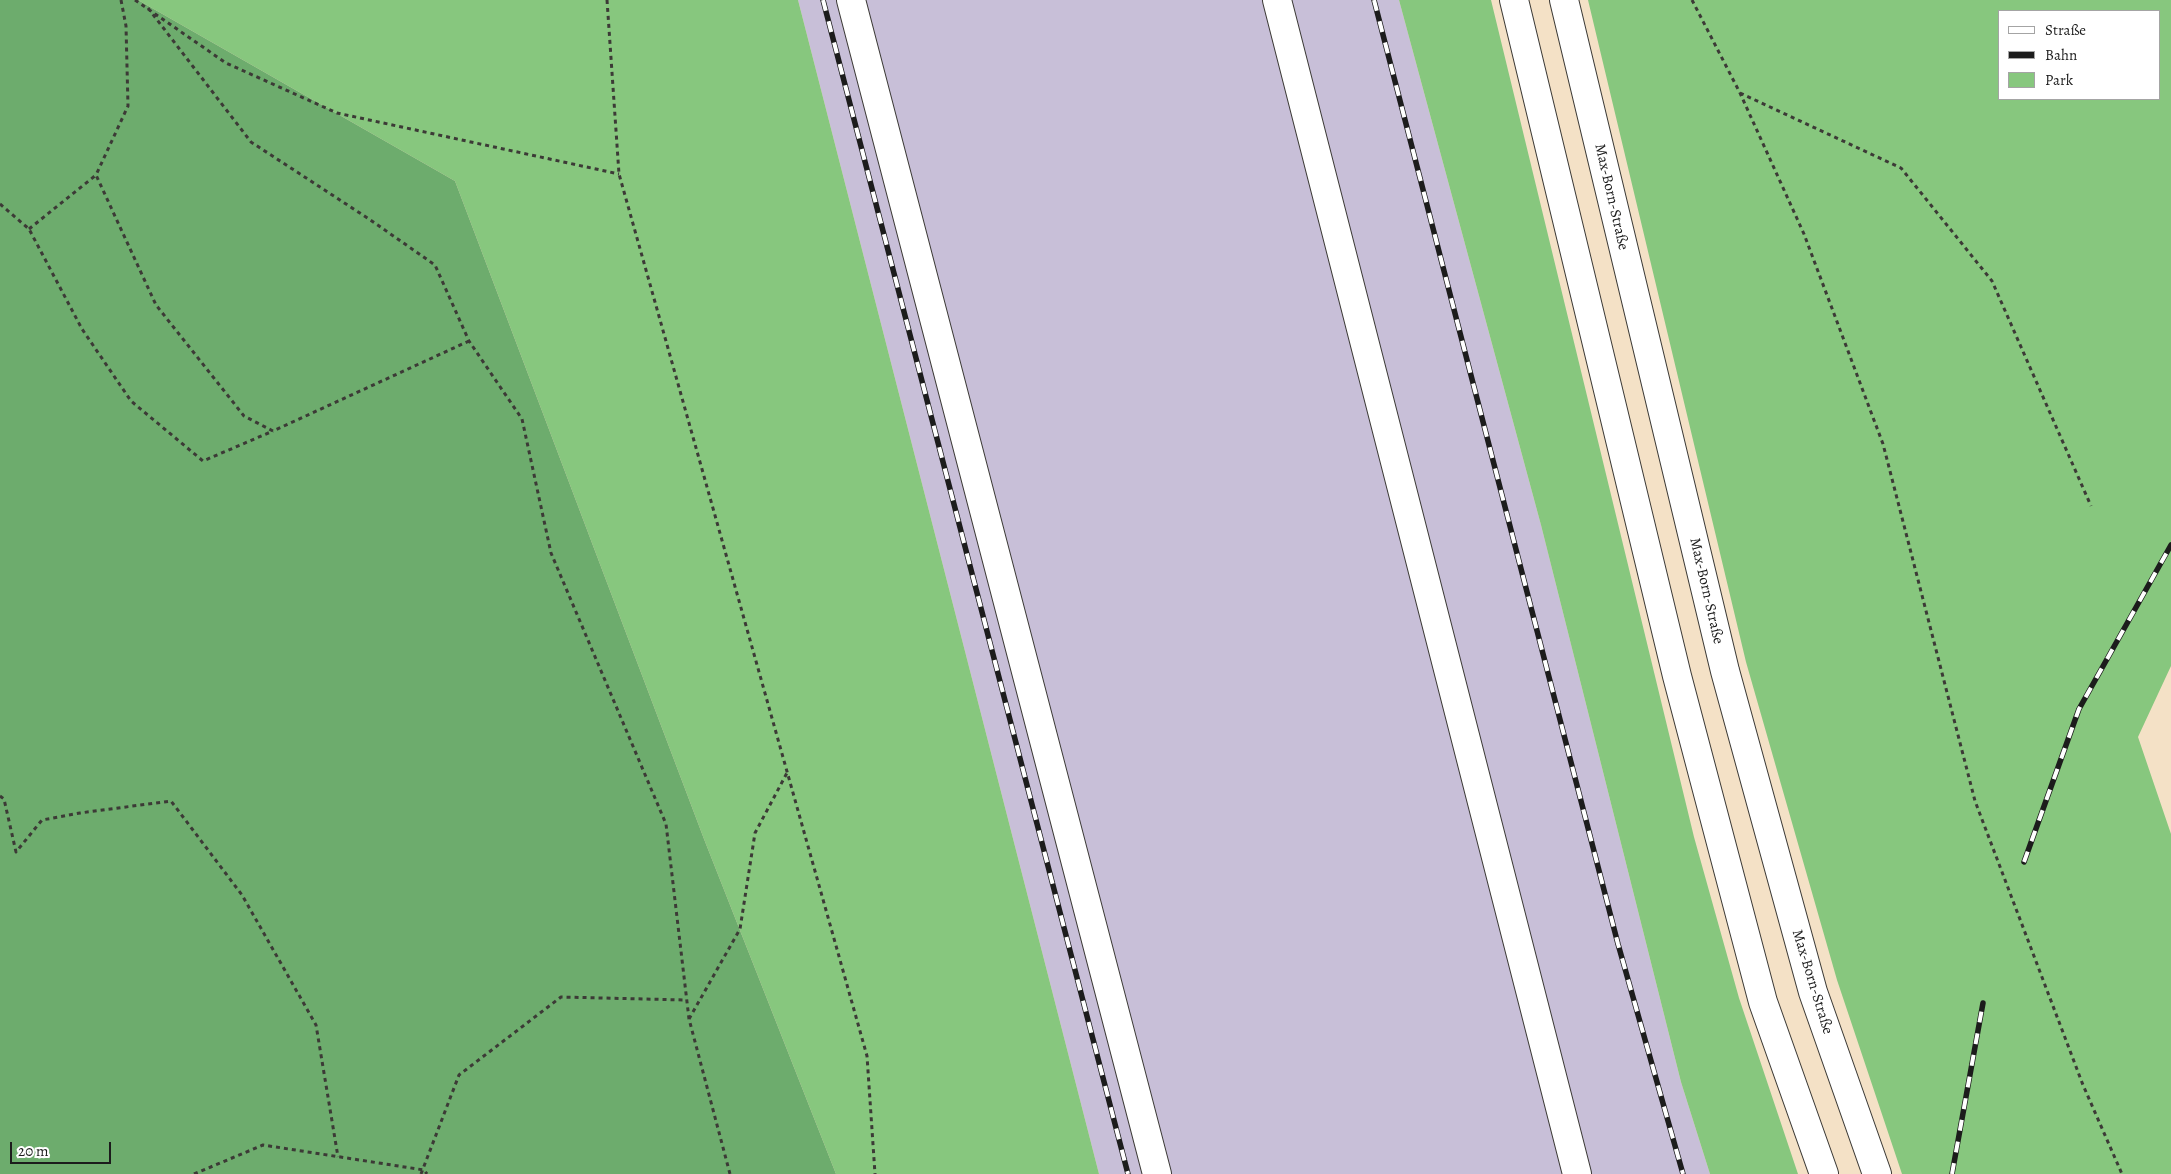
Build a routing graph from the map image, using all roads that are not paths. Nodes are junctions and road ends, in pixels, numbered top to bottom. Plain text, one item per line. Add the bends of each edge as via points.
1 (851, 0) edge
2 (1277, 0) edge
3 (1514, 0) edge
4 (1564, 0) edge
5 (1157, 1174) edge
6 (1578, 1174) edge
7 (1824, 1174) edge
8 (1877, 1174) edge

1 - 5 main road
2 - 6 main road
3 - 7 main road via 1677,676 1763,1002
4 - 8 main road, Max-Born-Straße via 1725,671 1813,992

